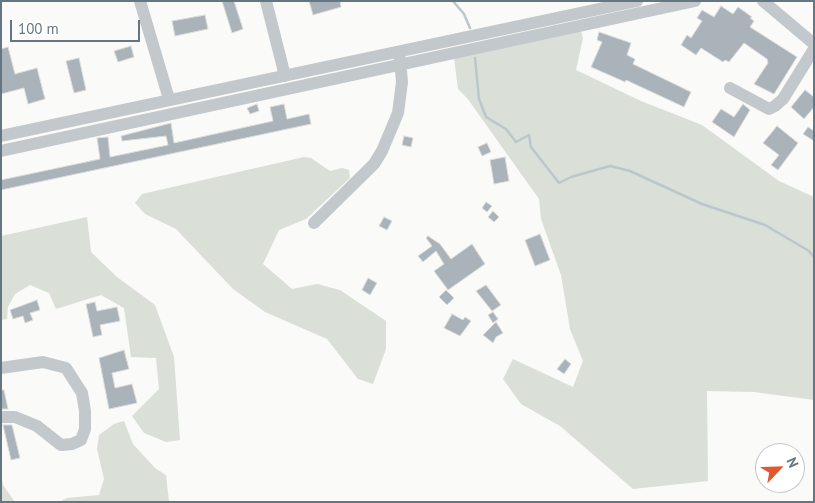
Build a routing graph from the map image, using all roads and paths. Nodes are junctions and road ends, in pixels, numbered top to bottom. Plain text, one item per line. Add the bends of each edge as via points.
1 (140, 1) edge
2 (266, 1) edge
3 (637, 1) edge
4 (695, 1) edge
5 (763, 1) edge
6 (488, 40) junction
7 (814, 44) edge
8 (467, 45) junction
9 (814, 49) edge
10 (399, 52) junction
11 (402, 66) junction
12 (285, 76) junction
13 (730, 88) dead end
14 (169, 99) junction
15 (1, 136) edge
16 (1, 151) edge
17 (314, 223) dead end
18 (1, 368) edge
19 (1, 417) edge

1 - 14 street
2 - 12 street
3 - 6 street
4 - 6 street
5 - 7 street
6 - 8 street
8 - 10 street
8 - 11 street
9 - 13 street via 783,99 769,109
10 - 11 street
10 - 12 street
11 - 16 street
11 - 17 street via 398,113 382,152 374,164
12 - 14 street
14 - 15 street
18 - 19 street via 43,362 66,368 82,393 85,429 80,440 61,445 37,426

